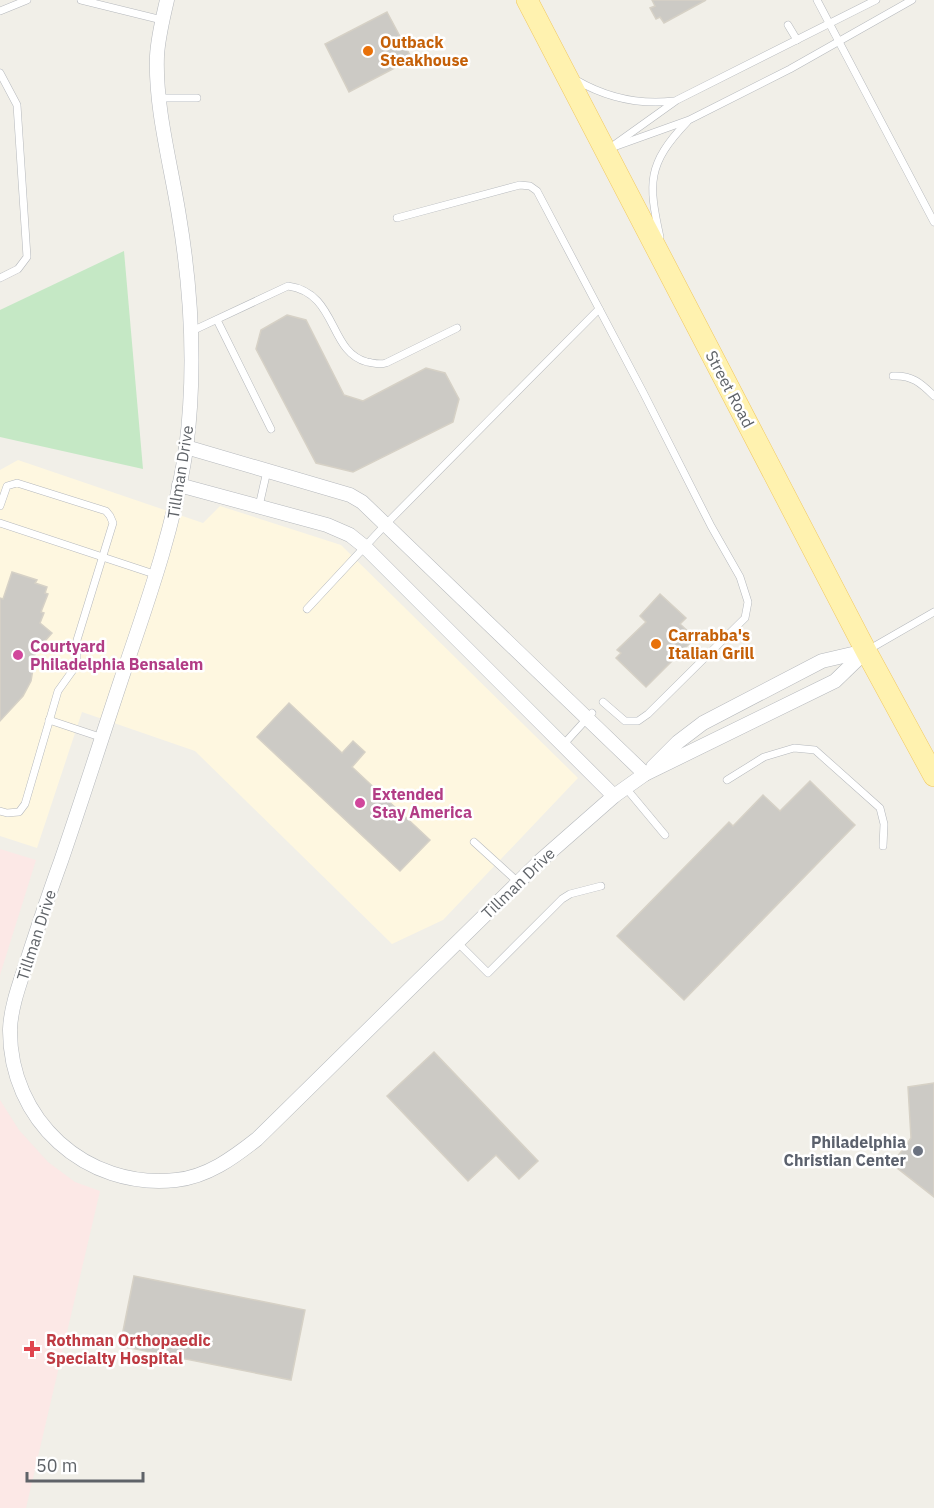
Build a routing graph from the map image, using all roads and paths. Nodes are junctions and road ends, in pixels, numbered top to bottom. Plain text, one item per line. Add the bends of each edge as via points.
1 (27, 0) edge
2 (81, 0) edge
3 (167, 0) edge
4 (173, 0) edge
5 (527, 0) edge
6 (817, 0) edge
7 (876, 0) edge
8 (912, 0) edge
9 (0, 12) edge
10 (162, 20) junction
11 (788, 25) dead end
12 (830, 25) junction
13 (797, 40) junction
14 (839, 41) junction
15 (0, 73) edge
16 (566, 74) junction
17 (160, 98) junction
18 (197, 98) dead end
19 (677, 100) junction
20 (689, 120) junction
21 (605, 150) junction
22 (397, 218) dead end
23 (934, 222) edge
24 (667, 269) junction
25 (0, 278) edge
26 (599, 309) junction
27 (217, 320) junction
28 (457, 328) dead end
29 (192, 331) junction
30 (893, 376) dead end
31 (934, 396) edge
32 (271, 429) dead end
33 (186, 447) junction
34 (267, 471) junction
35 (179, 485) junction
36 (0, 506) edge
37 (259, 506) junction
38 (0, 523) edge
39 (386, 524) junction
40 (365, 547) junction
41 (103, 557) junction
42 (157, 574) junction
43 (307, 609) dead end
44 (934, 612) edge
45 (866, 651) junction
46 (603, 702) dead end
47 (589, 715) junction
48 (49, 720) junction
49 (102, 738) junction
50 (563, 744) junction
51 (645, 774) junction
52 (934, 776) edge
53 (727, 780) dead end
54 (620, 791) junction
55 (0, 811) edge
56 (665, 835) dead end
57 (474, 842) dead end
58 (883, 846) dead end
59 (518, 882) junction
60 (600, 886) dead end
61 (457, 942) junction
62 (5, 1053) edge

1 - 9 lane
2 - 10 lane
3 - 10 street, Tillman Drive
4 - 10 street, Tillman Drive
5 - 16 main road, Street Road
6 - 12 lane
7 - 12 lane
8 - 14 lane
10 - 17 street, Tillman Drive via 157,56
11 - 13 lane
12 - 13 lane
12 - 14 lane
13 - 19 lane
14 - 20 lane
14 - 23 lane
15 - 25 lane via 17,105 27,257 18,269
16 - 19 lane via 594,90 622,99 646,103
16 - 21 main road, Street Road
17 - 18 lane
17 - 29 street, Tillman Drive
19 - 21 lane
20 - 21 lane
20 - 24 lane via 671,139 654,170 654,207
21 - 24 main road, Street Road
22 - 26 lane via 520,185 530,186 537,191
24 - 45 main road, Street Road
26 - 39 lane
26 - 46 lane via 740,577 748,602 745,618 638,721 625,721
27 - 28 lane via 279,289 297,287 320,302 352,356 380,365
27 - 29 lane
27 - 32 lane
29 - 33 street, Tillman Drive
30 - 31 lane via 905,375 921,382
33 - 34 street
33 - 35 street, Tillman Drive
34 - 37 lane
34 - 39 street via 350,495
35 - 37 street
35 - 42 street, Tillman Drive
36 - 41 lane via 6,486 17,483 106,511 113,523
37 - 40 street via 338,529
38 - 41 lane
39 - 40 lane
39 - 47 street
40 - 43 lane
40 - 50 street
41 - 42 lane
41 - 48 lane via 77,640 77,658 58,691
42 - 49 street, Tillman Drive
44 - 45 lane
45 - 51 street, Tillman Drive via 835,681
45 - 51 street, Tillman Drive via 822,661 703,723
45 - 52 main road, Street Road
47 - 50 lane
47 - 51 street
48 - 49 lane
48 - 55 lane via 25,804 19,812
49 - 62 street, Tillman Drive via 16,993
50 - 54 street
51 - 54 street, Tillman Drive
53 - 58 lane via 764,757 794,748 815,750 880,808
54 - 56 lane
54 - 59 street, Tillman Drive
57 - 59 lane
59 - 61 street, Tillman Drive
60 - 61 lane via 562,899 488,973
61 - 62 street, Tillman Drive via 257,1139 214,1169 190,1177 154,1181 122,1177 74,1155 32,1111

